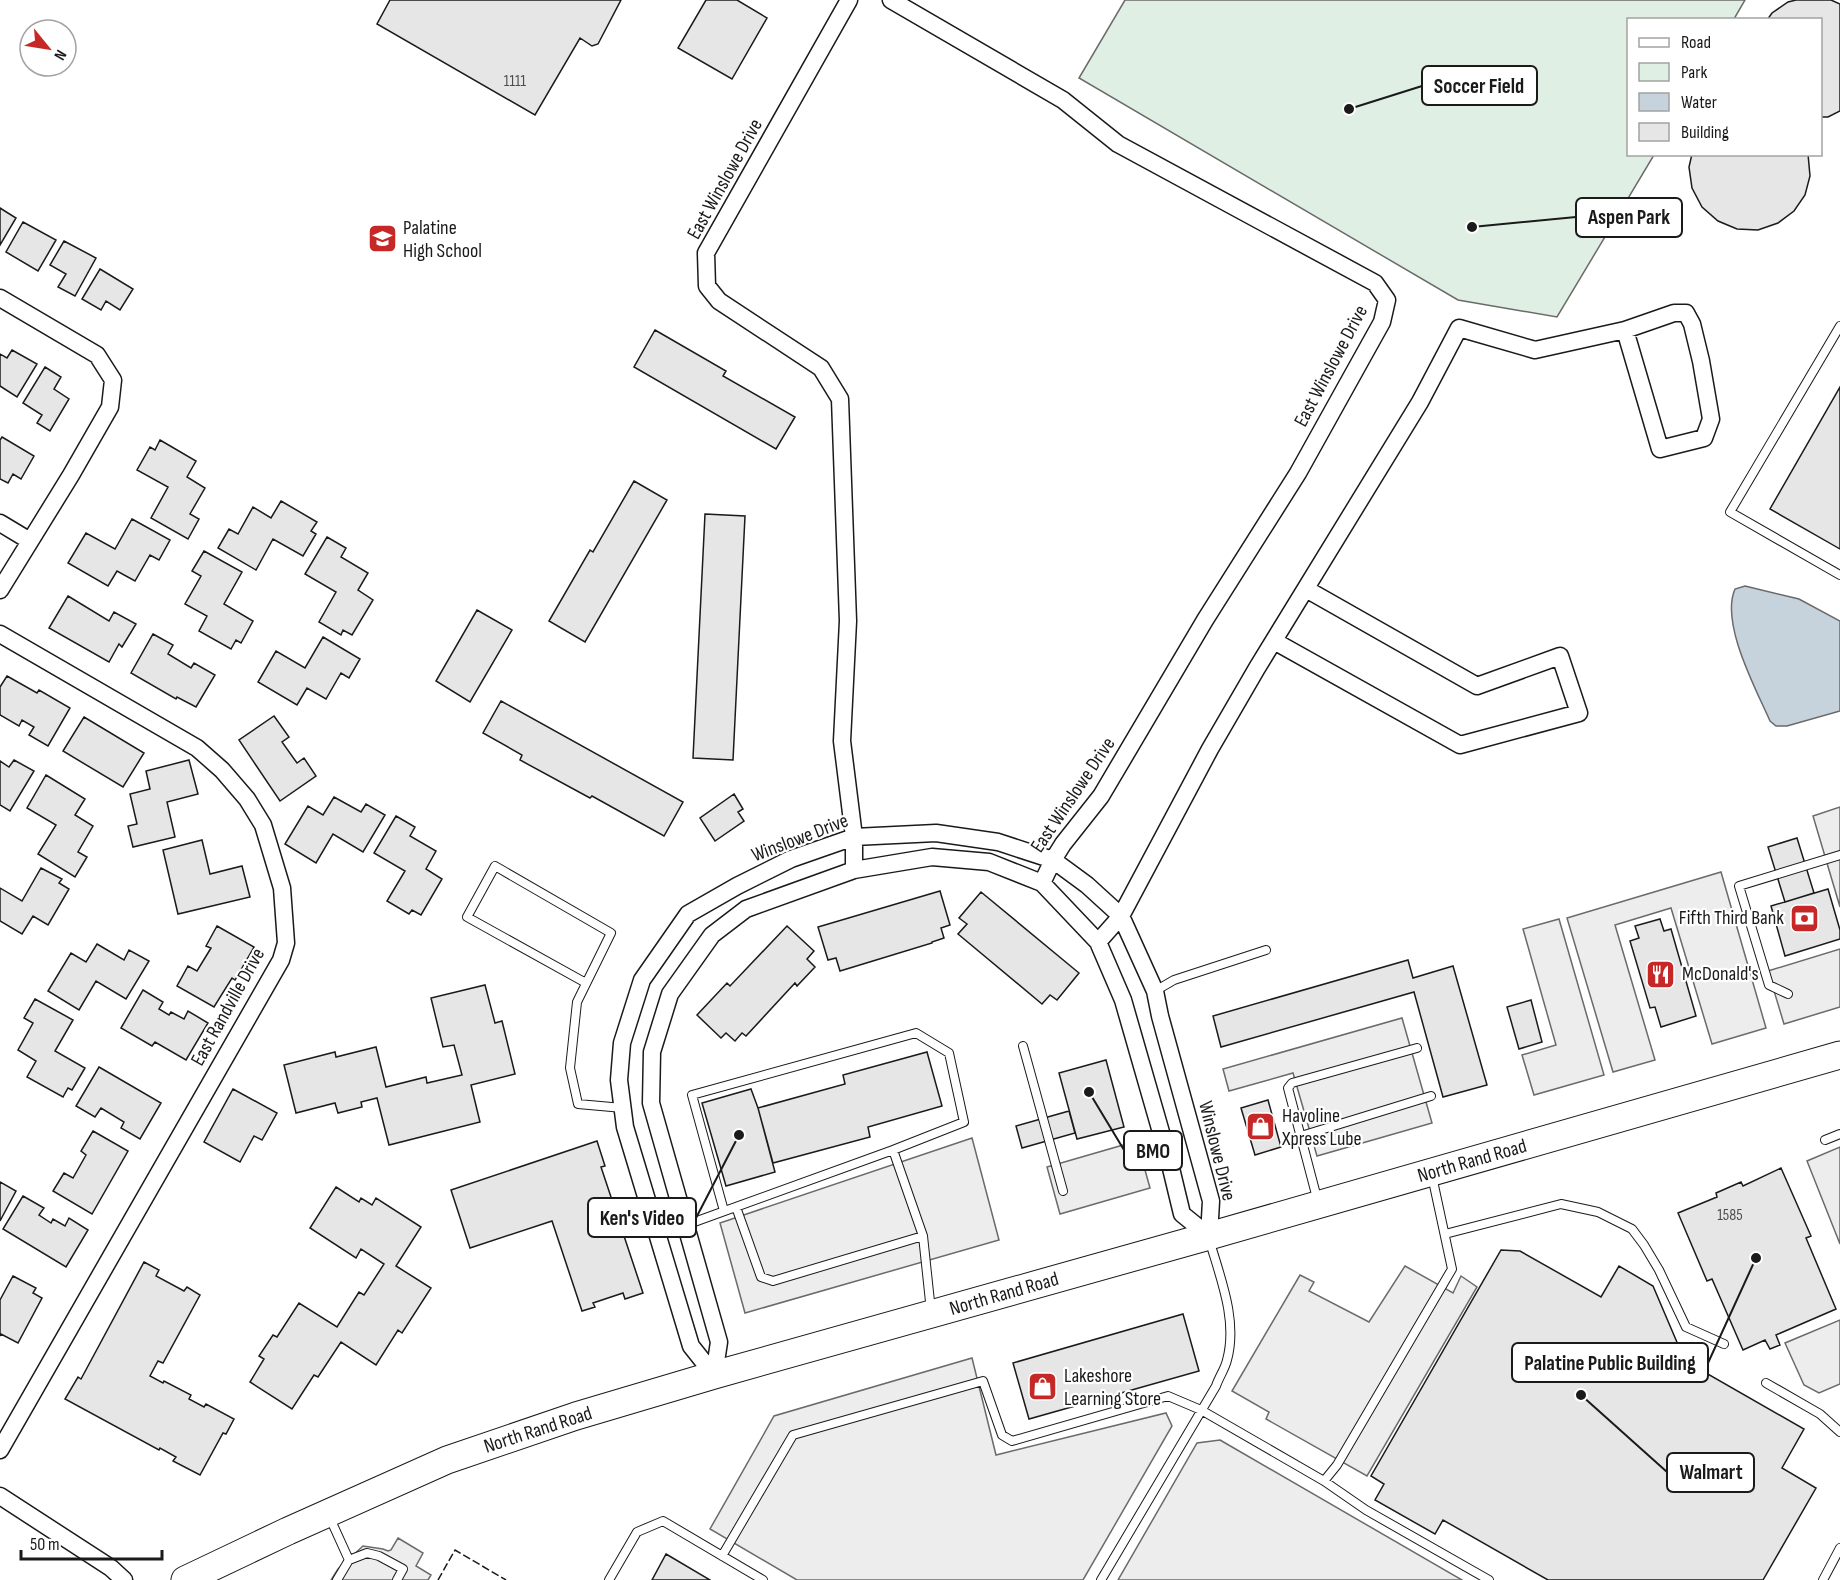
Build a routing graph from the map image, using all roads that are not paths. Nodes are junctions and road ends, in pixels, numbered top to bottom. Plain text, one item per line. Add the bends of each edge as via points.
1 (849, 0) edge
2 (891, 0) edge
3 (0, 298) edge
4 (1840, 326) edge
5 (1625, 330) junction
6 (0, 523) edge
7 (30, 541) junction
8 (1840, 575) edge
9 (1306, 589) junction
10 (0, 590) edge
11 (0, 634) edge
12 (1274, 641) junction
13 (854, 837) junction
14 (1840, 855) edge
15 (1053, 860) junction
16 (854, 870) junction
17 (1041, 883) junction
18 (1121, 916) junction
19 (1098, 942) junction
20 (1266, 950) dead end
21 (586, 983) junction
22 (1155, 991) junction
23 (1788, 994) dead end
24 (1023, 1046) dead end
25 (1417, 1048) dead end
26 (1840, 1055) edge
27 (1431, 1096) dead end
28 (651, 1103) junction
29 (623, 1108) junction
30 (1840, 1134) edge
31 (1301, 1136) junction
32 (1825, 1140) dead end
33 (893, 1149) junction
34 (1431, 1173) junction
35 (1063, 1191) dead end
36 (1319, 1205) junction
37 (736, 1207) junction
38 (724, 1211) junction
39 (686, 1226) junction
40 (1445, 1234) junction
41 (922, 1236) junction
42 (1209, 1236) junction
43 (931, 1315) junction
44 (1724, 1344) dead end
45 (714, 1375) junction
46 (1766, 1383) dead end
47 (1201, 1410) junction
48 (1840, 1432) edge
49 (0, 1450) edge
50 (1324, 1481) junction
51 (0, 1496) edge
52 (328, 1513) junction
53 (1840, 1548) edge
54 (722, 1556) junction
55 (349, 1560) junction
56 (124, 1580) edge
57 (185, 1580) edge
58 (337, 1580) edge
59 (397, 1580) edge
60 (609, 1580) edge
61 (763, 1580) edge
62 (1101, 1580) edge
63 (1489, 1580) edge
64 (1823, 1580) edge

1 - 13 street, East Winslowe Drive via 706,253 707,286 719,301 821,369 840,399 848,621 842,741
2 - 15 street, East Winslowe Drive via 1063,100 1118,144 1375,283 1387,300 1382,322 1298,472 1101,796
3 - 7 street via 97,355 113,380 110,407
4 - 8 lane via 1730,512
5 - 5 street via 1660,449 1704,438 1711,419 1701,361 1686,313 1674,313
5 - 9 street via 1535,350 1459,328 1420,402
6 - 7 street
7 - 10 street
9 - 12 street
9 - 12 street via 1477,686 1560,656 1579,713 1460,745
11 - 49 street, East Randville Drive via 197,748 222,770 263,825 282,888 286,943 281,960
12 - 18 street via 1210,749
13 - 15 street, Winslowe Drive via 936,833 998,842
13 - 16 street, East Winslowe Drive
13 - 29 street, Winslowe Drive via 791,859 688,914 642,980 622,1043 619,1080
14 - 23 lane via 1739,886 1769,986
15 - 17 street, East Winslowe Drive
15 - 18 street, Winslowe Drive
16 - 17 street via 932,857 989,862
16 - 28 street via 746,909 712,935 670,994 652,1052
17 - 19 street
18 - 19 street
18 - 22 street, Winslowe Drive
19 - 42 street via 1123,1000 1182,1214
20 - 22 lane via 1174,980
21 - 21 lane via 611,933 495,866 467,916
21 - 29 lane via 577,1002 570,1068 578,1104
22 - 42 street, Winslowe Drive via 1211,1201
24 - 35 lane
25 - 31 lane via 1292,1083 1288,1088
26 - 34 main road, North Rand Road
27 - 31 lane
28 - 29 street
28 - 39 street
29 - 45 street via 625,1127 690,1346
30 - 32 lane
31 - 36 lane
33 - 37 lane
33 - 38 lane via 964,1122 949,1053 916,1033 692,1095
33 - 41 lane
34 - 36 main road, North Rand Road
34 - 40 lane
36 - 42 main road, North Rand Road
37 - 38 lane
37 - 41 lane via 761,1277 773,1281
38 - 39 lane
39 - 45 street via 719,1342
40 - 44 lane via 1561,1204 1598,1212 1632,1229 1659,1270 1686,1327
40 - 50 lane via 1452,1269
41 - 43 lane
42 - 43 main road, North Rand Road
42 - 47 lane via 1231,1326 1227,1359
43 - 45 main road, North Rand Road
45 - 52 main road, North Rand Road via 447,1460
46 - 48 lane via 1820,1414
47 - 50 lane
47 - 54 lane via 1168,1396 1012,1441 1002,1435 983,1381 794,1435
47 - 62 lane
50 - 63 lane via 1366,1510
51 - 56 street
52 - 55 lane
52 - 57 main road, North Rand Road
53 - 64 lane
54 - 60 lane via 663,1521 637,1532
54 - 61 lane
55 - 58 lane
55 - 59 lane via 367,1553 379,1556 403,1569

